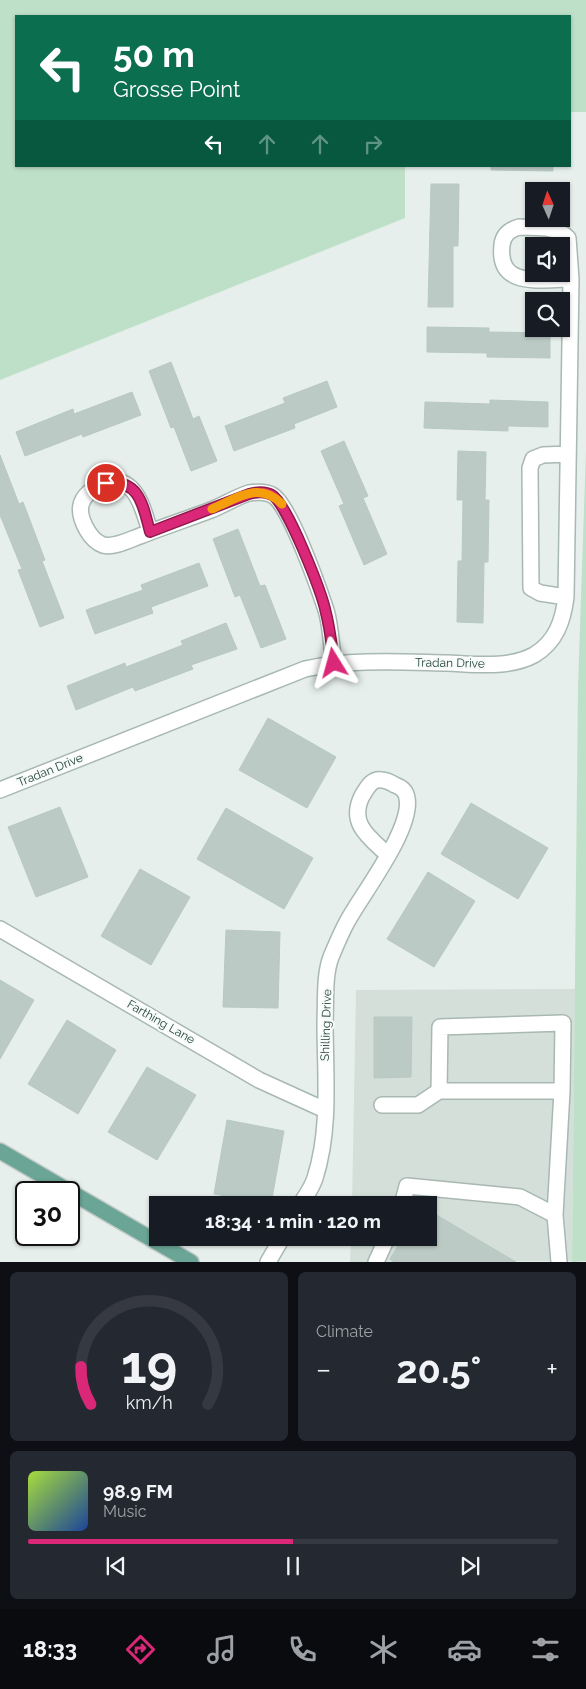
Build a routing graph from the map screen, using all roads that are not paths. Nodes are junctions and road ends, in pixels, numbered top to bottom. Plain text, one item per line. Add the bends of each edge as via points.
1 (571, 279) junction
2 (568, 454) junction
3 (150, 532) junction
4 (566, 597) junction
5 (334, 663) junction
6 (0, 790) edge
7 (388, 855) junction
8 (0, 930) edge
9 (439, 1091) junction
10 (562, 1091) junction
11 (382, 1105) dead end
12 (325, 1110) junction
13 (0, 1151) edge
14 (305, 1196) edge
15 (404, 1196) edge
16 (555, 1215) junction
17 (277, 1246) edge
18 (383, 1246) edge
19 (191, 1262) edge
20 (268, 1262) edge
21 (376, 1262) edge
22 (559, 1262) edge

1 - 1 street, Tradan Drive via 511,276 504,269 502,260 504,236 519,228 561,231 568,238 570,247
1 - 2 street, Tradan Drive
2 - 4 street, Tradan Drive
2 - 4 street via 543,455 533,460 530,468 531,588 540,594
3 - 3 street via 118,544 105,545 93,540 86,529 81,517 81,504 87,493 98,486 118,482 139,496
3 - 5 street via 249,494 273,495 291,521 326,612
4 - 5 street, Tradan Drive via 559,630 533,655 517,661 500,664
5 - 6 street, Tradan Drive via 305,669
7 - 7 street, Shilling Drive via 402,829 408,798 398,786 379,780 372,782 367,789 357,808 356,818 361,828
7 - 12 street, Shilling Drive via 347,923 330,959 326,998
8 - 12 street, Farthing Lane via 259,1080
9 - 10 street
9 - 10 street via 440,1027 563,1023
9 - 11 street via 418,1105
10 - 16 street
12 - 14 street, Shilling Drive via 325,1132 314,1180
13 - 19 main road
15 - 16 street via 407,1186 520,1197
16 - 22 street
17 - 20 street
18 - 21 street

